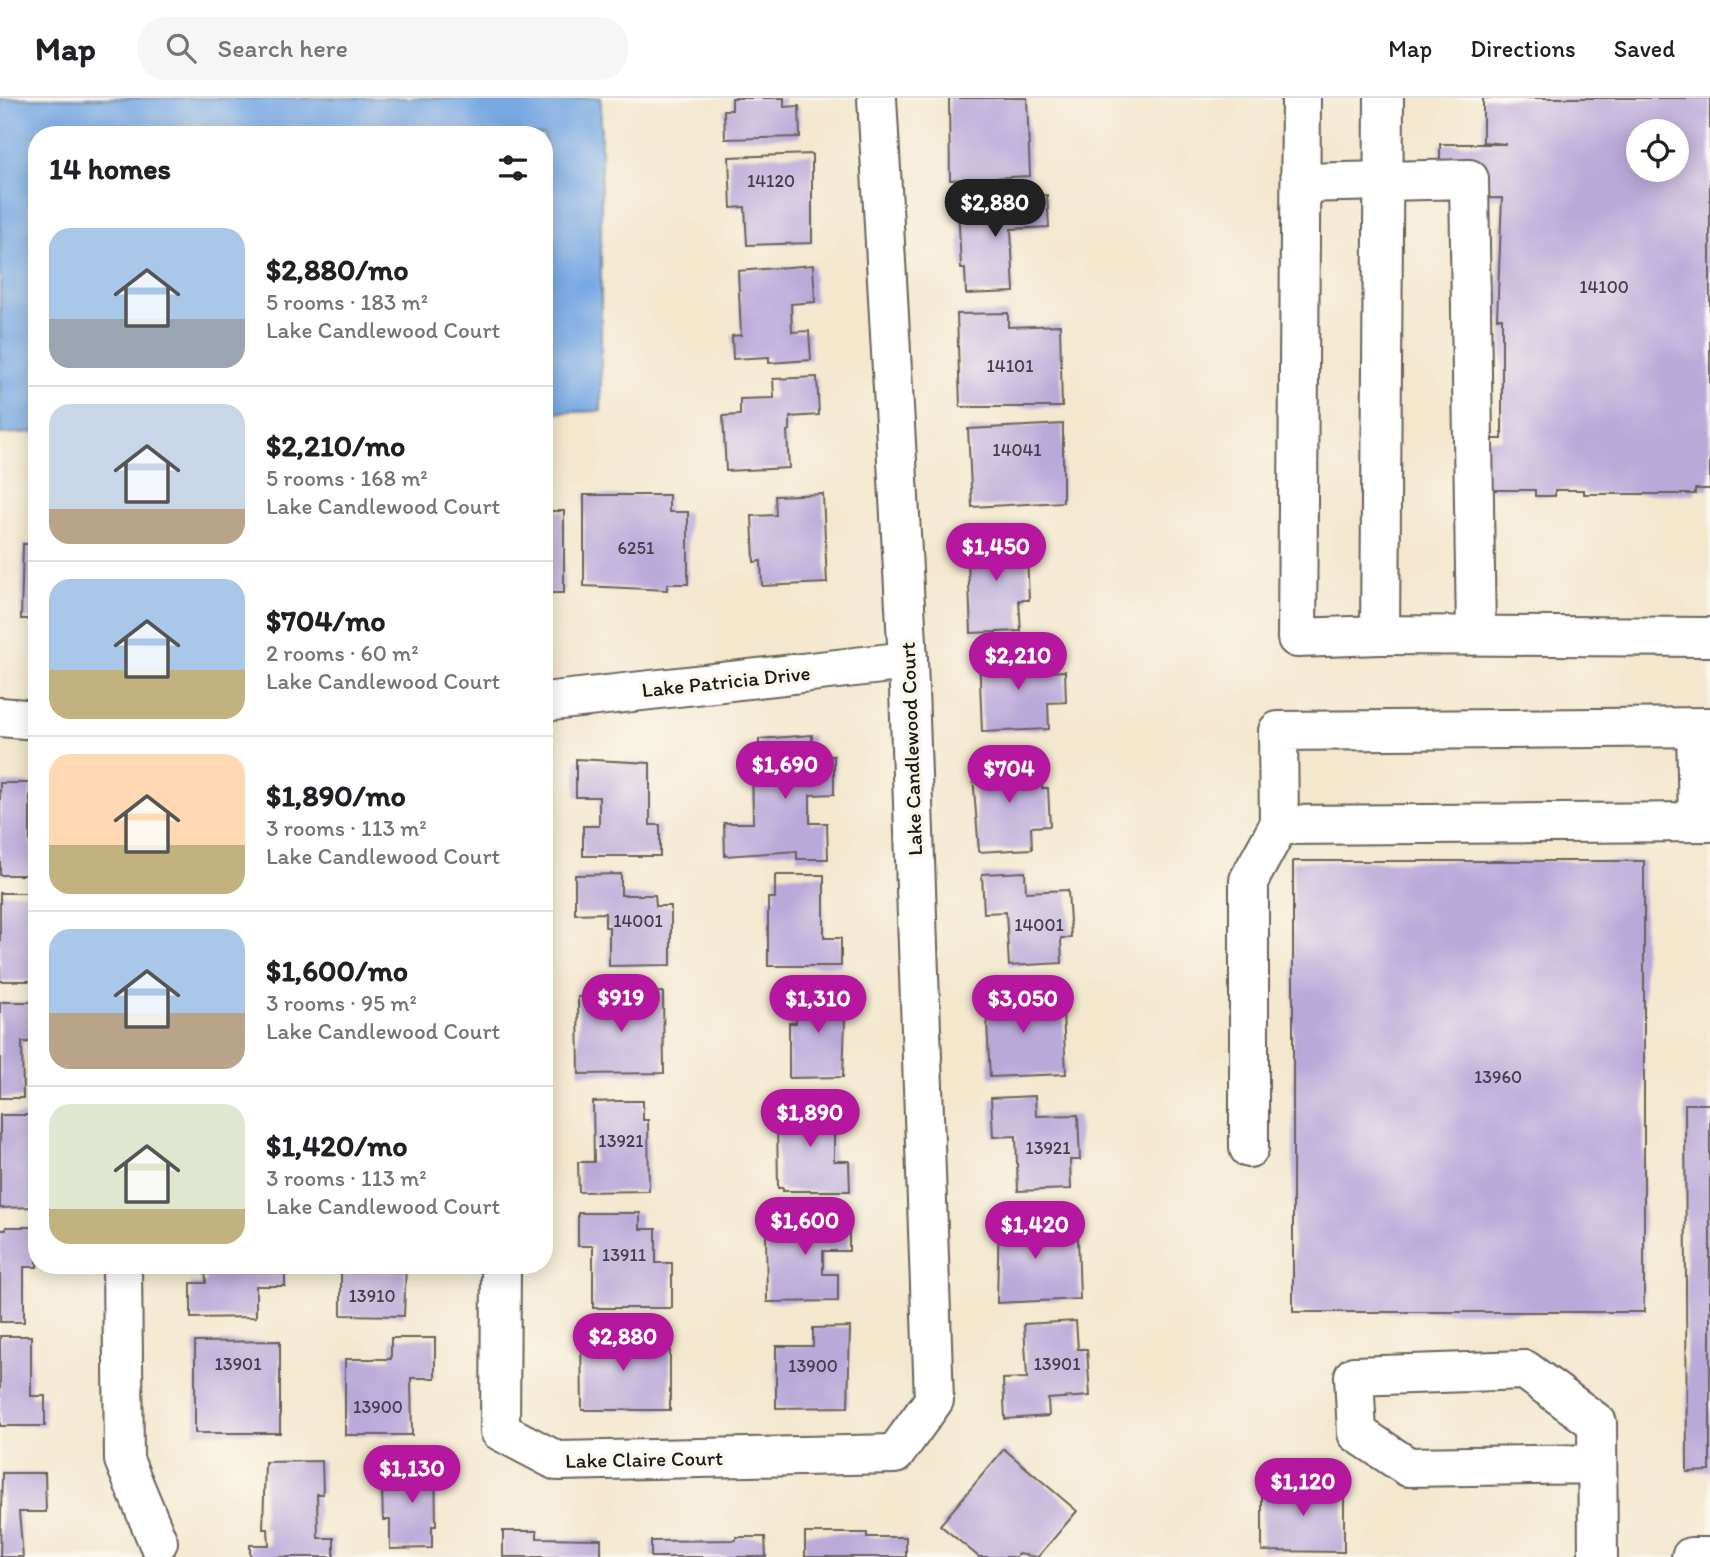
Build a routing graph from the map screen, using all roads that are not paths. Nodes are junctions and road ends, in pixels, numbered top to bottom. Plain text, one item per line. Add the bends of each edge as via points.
1 (877, 98) edge
2 (1301, 98) edge
3 (1384, 98) edge
4 (1384, 180) junction
5 (1301, 183) junction
6 (1380, 635) junction
7 (1476, 635) junction
8 (1710, 637) edge
9 (908, 661) junction
10 (553, 701) edge
11 (0, 717) edge
12 (28, 719) edge
13 (1703, 727) edge
14 (1704, 822) edge
15 (1279, 825) junction
16 (1249, 1148) dead end
17 (121, 1274) edge
18 (501, 1274) edge
19 (934, 1399) joint
20 (1597, 1465) junction
21 (158, 1542) dead end
22 (1598, 1557) edge
23 (1691, 1557) edge
24 (1710, 1557) edge

1 - 9 street, Lake Candlewood Court
2 - 5 street
3 - 4 street
4 - 5 street
4 - 6 street
4 - 7 street via 1469,179
5 - 6 street via 1297,638
6 - 7 street
7 - 8 street
9 - 10 street, Lake Patricia Drive
9 - 19 street, Lake Candlewood Court
11 - 12 street
13 - 14 street
13 - 15 street via 1278,731
14 - 15 street
15 - 16 street via 1249,880
17 - 21 street via 124,1460
18 - 19 street, Lake Claire Court via 500,1432 557,1461 895,1454
20 - 20 street via 1597,1423 1525,1370 1354,1376 1357,1433 1408,1467
20 - 22 street
23 - 24 street

